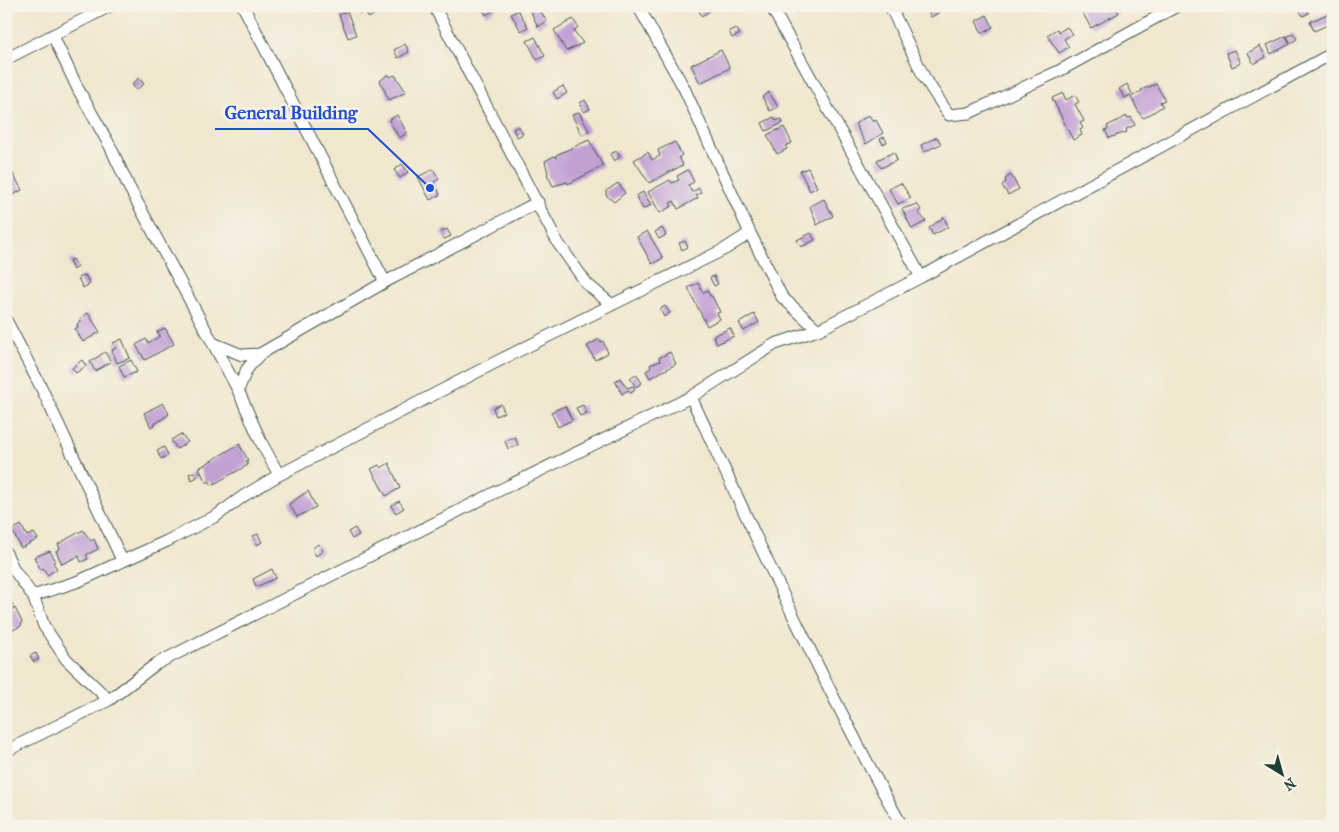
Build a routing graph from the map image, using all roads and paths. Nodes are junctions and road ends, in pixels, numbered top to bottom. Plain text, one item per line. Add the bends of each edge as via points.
1 (110, 6) edge
2 (243, 6) edge
3 (434, 6) edge
4 (638, 6) edge
5 (771, 6) edge
6 (890, 6) edge
7 (1177, 6) edge
8 (53, 36) junction
9 (1333, 53) edge
10 (6, 59) edge
11 (538, 202) junction
12 (750, 233) junction
13 (921, 277) junction
14 (385, 282) junction
15 (612, 305) junction
16 (6, 320) edge
17 (818, 330) junction
18 (213, 343) junction
19 (260, 354) junction
20 (238, 390) junction
21 (691, 397) junction
22 (279, 475) junction
23 (6, 553) edge
24 (122, 560) junction
25 (33, 596) junction
26 (109, 700) junction
27 (6, 751) edge
28 (902, 826) edge

1 - 8 street
2 - 14 street
3 - 11 street
4 - 12 street via 684,88
5 - 13 street
6 - 7 street via 924,77 949,115 968,113 1059,71
8 - 10 street
8 - 18 street
9 - 13 street
11 - 14 street
11 - 15 street via 573,265 587,284
12 - 15 street via 725,249
12 - 17 street via 782,298
13 - 17 street
14 - 19 street
15 - 22 street
16 - 24 street
17 - 21 street via 775,344
18 - 19 street via 242,355
18 - 20 street
19 - 20 street via 247,368
20 - 22 street
21 - 26 street via 156,664
21 - 28 street via 763,553
22 - 24 street via 216,516 167,542
23 - 25 street
24 - 25 street
25 - 26 street via 44,626 66,659
26 - 27 street

